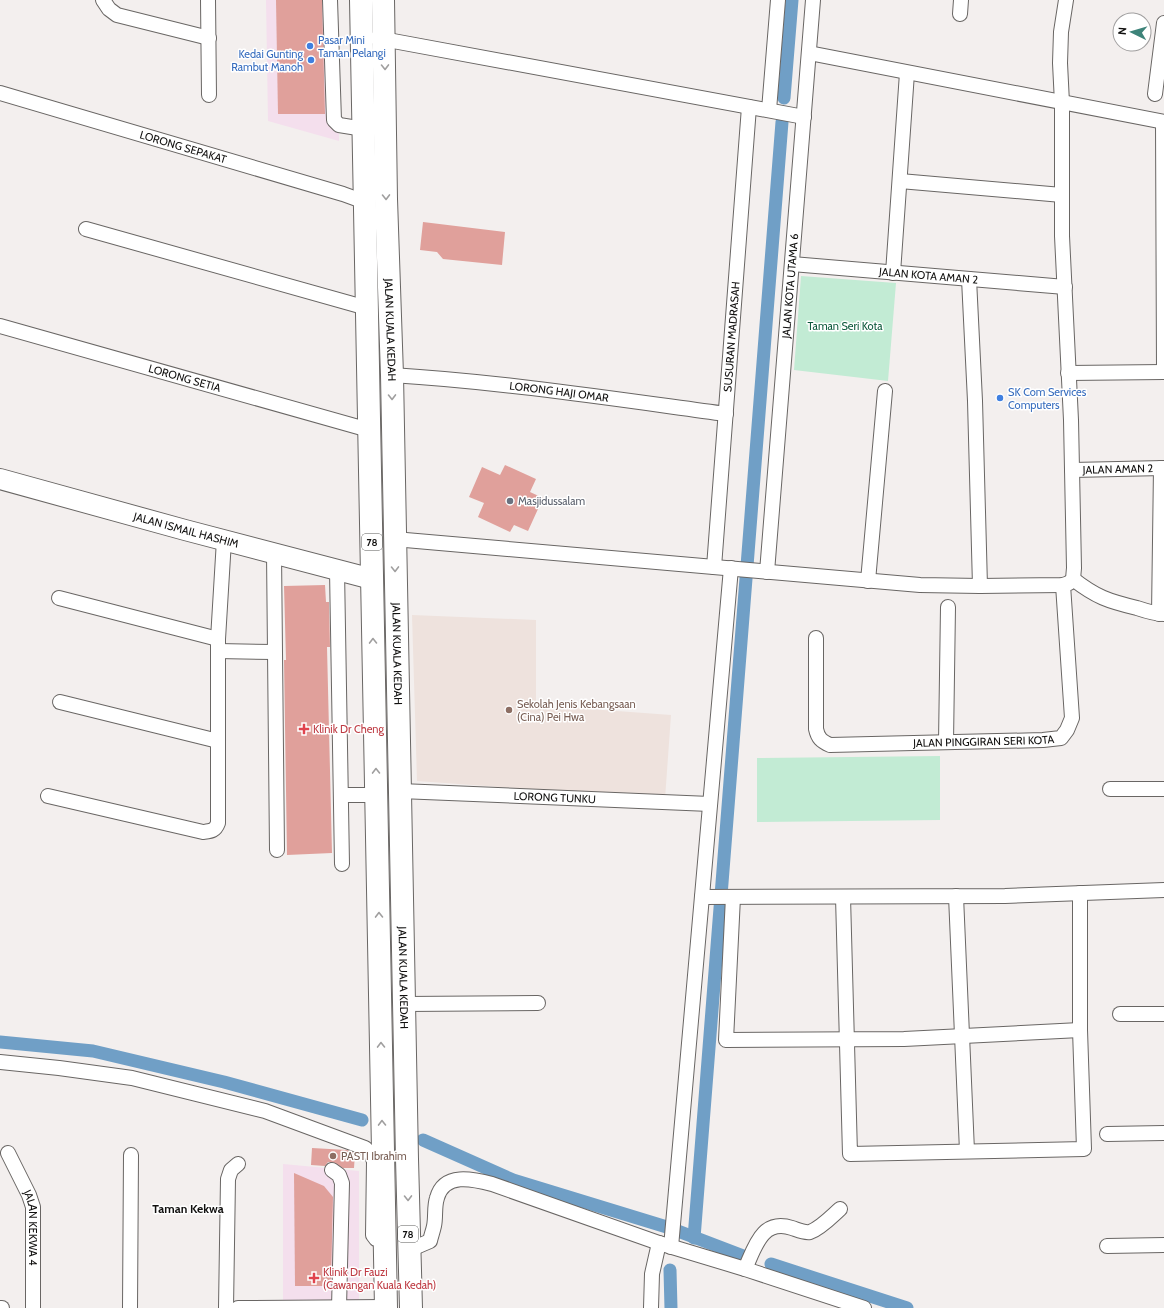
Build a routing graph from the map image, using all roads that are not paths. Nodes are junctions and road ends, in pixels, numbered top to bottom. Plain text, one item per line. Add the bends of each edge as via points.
1 (103, 0) edge
2 (208, 0) edge
3 (330, 0) edge
4 (361, 0) edge
5 (383, 0) edge
6 (778, 0) edge
7 (813, 0) edge
8 (1066, 0) edge
9 (1164, 23) edge
10 (363, 35) junction
11 (209, 38) junction
12 (384, 39) junction
13 (809, 53) junction
14 (907, 72) junction
15 (0, 93) edge
16 (1155, 94) dead end
17 (209, 95) dead end
18 (1062, 103) junction
19 (750, 107) junction
20 (769, 110) junction
21 (804, 117) junction
22 (1163, 122) edge
23 (364, 129) junction
24 (900, 181) junction
25 (1062, 195) junction
26 (365, 202) junction
27 (86, 229) dead end
28 (792, 264) junction
29 (894, 273) junction
30 (969, 279) junction
31 (1065, 286) junction
32 (367, 308) junction
33 (0, 326) edge
34 (1164, 367) edge
35 (1164, 372) edge
36 (1068, 373) junction
37 (392, 375) junction
38 (885, 390) dead end
39 (726, 414) junction
40 (369, 430) junction
41 (1162, 468) edge
42 (1072, 470) junction
43 (0, 479) edge
44 (394, 539) junction
45 (224, 540) junction
46 (274, 553) junction
47 (714, 567) junction
48 (737, 569) junction
49 (337, 570) junction
50 (762, 571) junction
51 (372, 579) junction
52 (868, 581) junction
53 (1068, 582) junction
54 (980, 586) junction
55 (59, 598) dead end
56 (948, 607) dead end
57 (1161, 614) edge
58 (816, 638) dead end
59 (218, 645) junction
60 (274, 652) junction
61 (60, 702) dead end
62 (218, 741) junction
63 (946, 742) junction
64 (1110, 789) dead end
65 (1164, 789) edge
66 (400, 791) junction
67 (342, 795) junction
68 (376, 795) junction
69 (48, 796) dead end
70 (710, 804) junction
71 (278, 850) dead end
72 (342, 864) dead end
73 (1164, 890) edge
74 (1080, 892) junction
75 (956, 896) junction
76 (719, 897) junction
77 (843, 897) junction
78 (538, 1003) dead end
79 (405, 1004) junction
80 (1120, 1014) dead end
81 (1164, 1014) edge
82 (1080, 1030) junction
83 (962, 1036) junction
84 (847, 1039) junction
85 (0, 1062) edge
86 (1164, 1133) edge
87 (1107, 1134) dead end
88 (967, 1151) junction
89 (8, 1153) dead end
90 (131, 1156) dead end
91 (238, 1164) dead end
92 (332, 1170) dead end
93 (840, 1209) dead end
94 (384, 1238) junction
95 (662, 1243) junction
96 (1164, 1245) edge
97 (1107, 1246) dead end
98 (409, 1250) junction
99 (745, 1269) junction
100 (339, 1307) edge
101 (386, 1307) edge
102 (33, 1308) edge
103 (130, 1308) edge
104 (226, 1308) edge
105 (238, 1308) edge
106 (411, 1308) edge
107 (651, 1308) edge
108 (864, 1308) edge

1 - 11 street via 117,15
2 - 11 street
3 - 23 street via 334,120 340,125
4 - 10 main road, JALAN KUALA KEDAH / 78
5 - 12 main road, JALAN KUALA KEDAH / 78
6 - 20 street
7 - 13 street, JALAN KOTA UTAMA 6
8 - 18 street, JALAN PINGGIRAN SERI KOTA via 1061,32
9 - 16 street
10 - 12 street
10 - 23 main road, JALAN KUALA KEDAH / 78
11 - 17 street
12 - 19 street
12 -> 37 main road, JALAN KUALA KEDAH / 78
13 - 14 street
13 - 21 street, JALAN KOTA UTAMA 6
14 - 18 street
14 - 24 street
15 - 26 street, LORONG SEPAKAT
18 - 22 street
18 - 25 street, JALAN PINGGIRAN SERI KOTA
19 - 20 street
19 - 39 street, SUSURAN MADRASAH
20 - 21 street
21 - 28 street, JALAN KOTA UTAMA 6
22 - 34 street
23 - 26 main road, JALAN KUALA KEDAH / 78
24 - 25 street
24 - 29 street
25 - 31 street, JALAN PINGGIRAN SERI KOTA
26 - 32 main road, JALAN KUALA KEDAH / 78
27 - 32 street
28 - 29 street, JALAN KOTA AMAN 2
28 - 50 street, JALAN KOTA UTAMA 6
29 - 30 street, JALAN KOTA AMAN 2
30 - 31 street, JALAN KOTA AMAN 2
30 - 54 street
31 - 36 street, JALAN PINGGIRAN SERI KOTA
32 - 40 main road, JALAN KUALA KEDAH / 78
33 - 40 street, LORONG SETIA
35 - 36 street
36 - 42 street, JALAN PINGGIRAN SERI KOTA
37 - 39 street, LORONG HAJI OMAR via 494,383
37 -> 44 main road, JALAN KUALA KEDAH / 78
38 - 52 street
39 - 47 street, SUSURAN MADRASAH
40 - 51 main road, JALAN KUALA KEDAH / 78
41 - 42 street, JALAN AMAN 2
41 - 57 street
42 - 53 street, JALAN PINGGIRAN SERI KOTA via 1074,568
43 - 45 street, JALAN ISMAIL HASHIM
44 - 47 street
44 -> 66 main road, JALAN KUALA KEDAH / 78
45 - 46 street, JALAN ISMAIL HASHIM
45 - 59 street
46 - 49 street, JALAN ISMAIL HASHIM
46 - 60 street
47 - 48 street
48 - 50 street
48 - 70 street
49 - 51 street, JALAN ISMAIL HASHIM
49 - 67 street
50 - 52 street
68 -> 51 main road, JALAN KUALA KEDAH / 78
52 - 54 street
53 - 54 street
53 - 57 street via 1102,599
53 - 63 street, JALAN PINGGIRAN SERI KOTA via 1072,718 1067,730 1060,738 1043,740
55 - 59 street
56 - 63 street
58 - 63 street, JALAN PINGGIRAN SERI KOTA via 816,729 822,742 830,745
59 - 60 street
59 - 62 street
60 - 71 street
61 - 62 street
62 - 69 street via 218,823 212,831 203,832
64 - 65 street
66 - 70 street, LORONG TUNKU
66 - 79 main road, JALAN KUALA KEDAH / 78
67 - 68 street
67 - 72 street
94 -> 68 main road, JALAN KUALA KEDAH / 78
70 - 76 street
73 - 74 street
74 - 75 street
74 - 82 street
75 - 77 street
75 - 83 street
76 - 77 street
76 - 84 street via 726,1040
76 - 95 street via 673,1225
77 - 84 street
78 - 79 street
79 -> 98 main road, JALAN KUALA KEDAH / 78
80 - 81 street
82 - 83 street
82 - 88 street via 1084,1149
83 - 84 street
83 - 88 street
84 - 88 street via 850,1154
85 - 94 street via 132,1078 265,1110 365,1148 374,1161 372,1235
86 - 87 street
89 - 102 street, JALAN KEKWA 4 via 33,1207
90 - 103 street
91 - 104 street via 231,1170 228,1179
92 - 100 street via 339,1175 342,1183
93 - 99 street via 810,1232 782,1225 771,1227 762,1234
94 - 101 main road, JALAN KUALA KEDAH / 78
95 - 98 street via 492,1184 466,1178 451,1181 442,1187 437,1197 430,1241
95 - 99 street
95 - 107 street via 652,1274
96 - 97 street
98 - 106 main road, JALAN KUALA KEDAH / 78
99 - 108 street
100 - 101 street
100 - 105 street

